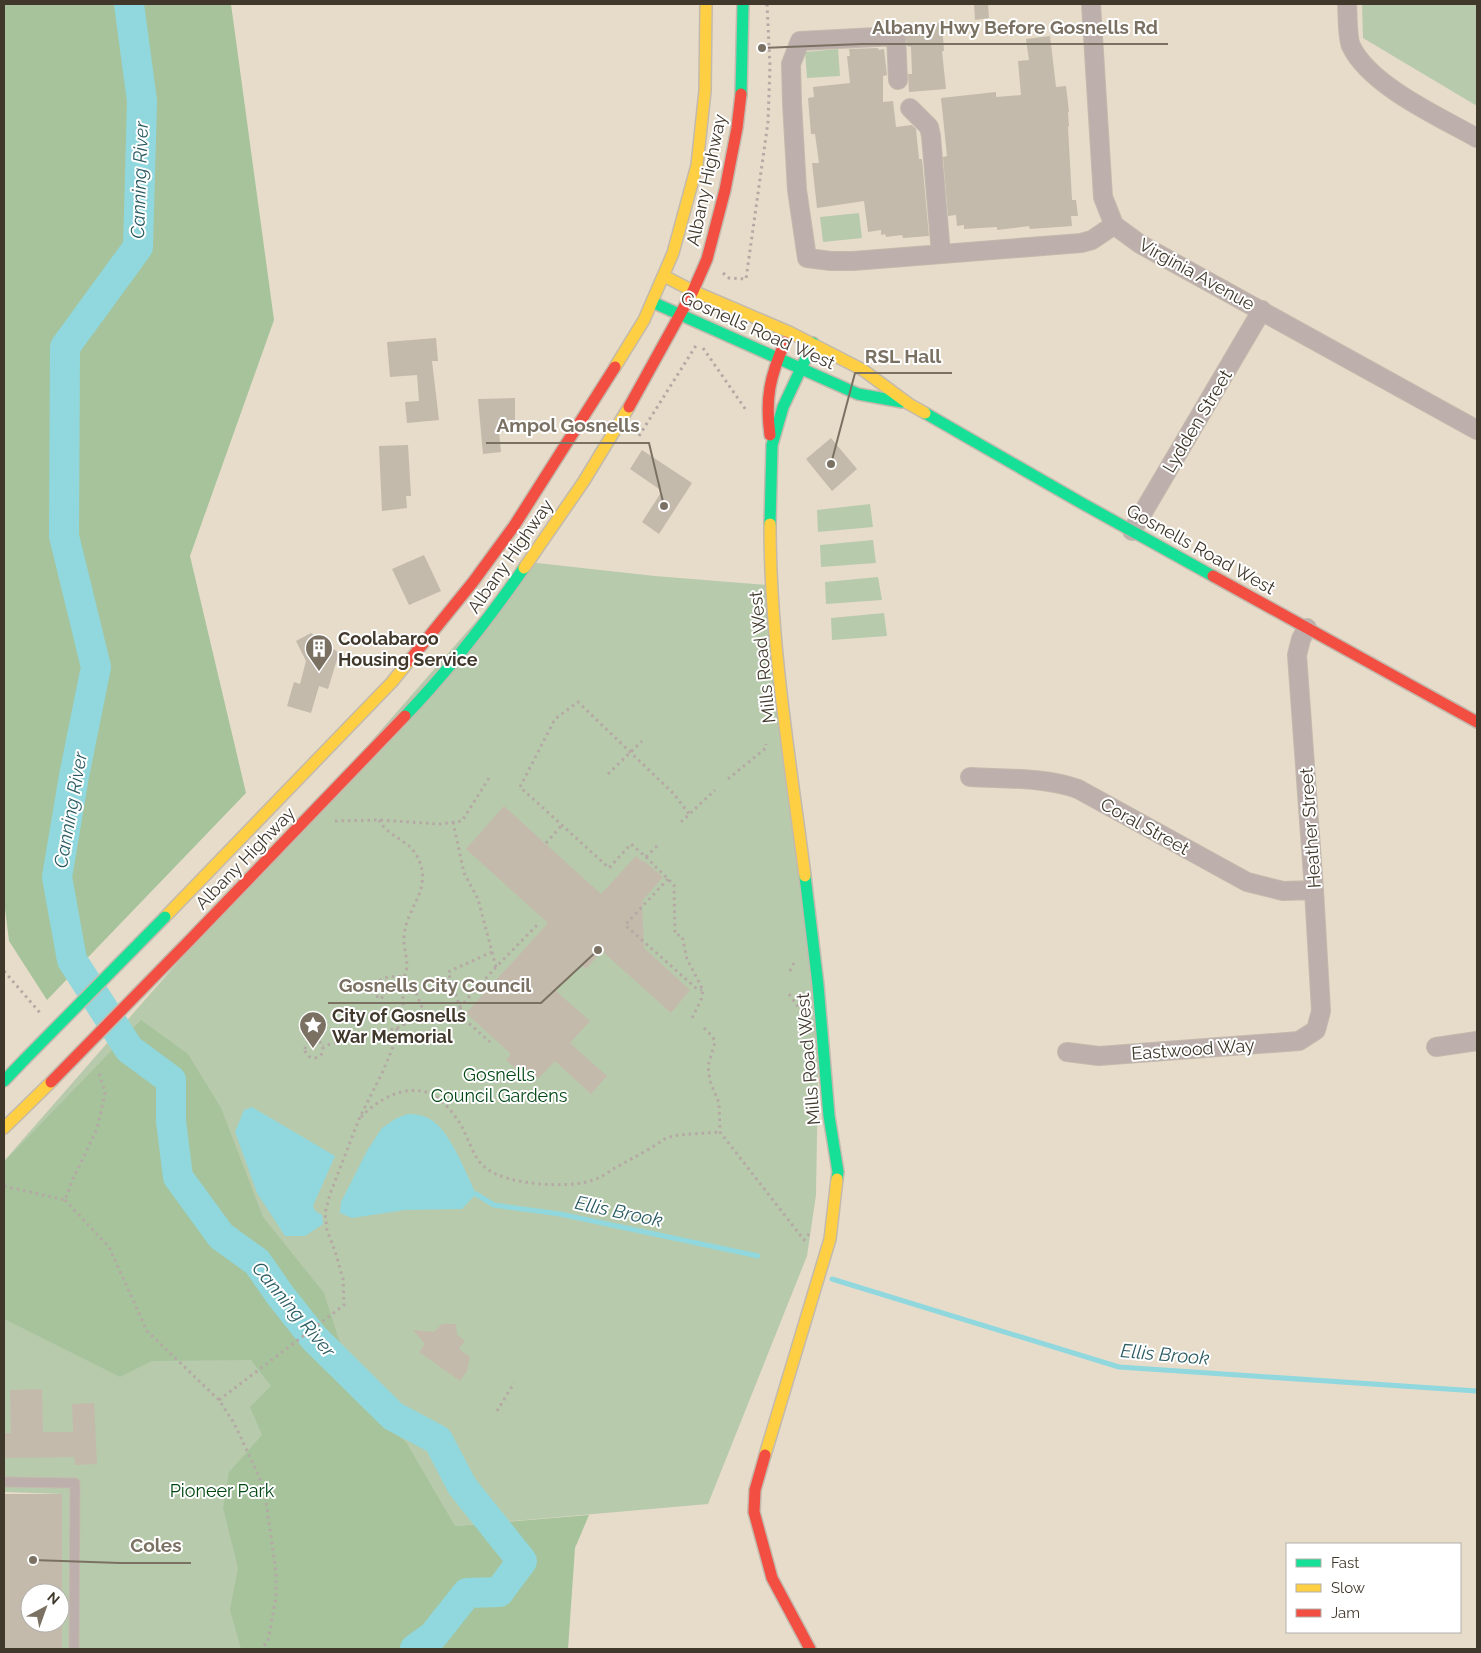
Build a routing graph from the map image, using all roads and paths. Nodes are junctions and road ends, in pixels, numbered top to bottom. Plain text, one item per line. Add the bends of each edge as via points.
1 (706, 4) edge
2 (743, 4) edge
3 (767, 4) edge
4 (1091, 4) edge
5 (1347, 4) edge
6 (898, 80) dead end
7 (718, 84) dead end
8 (705, 91) junction
9 (910, 108) dead end
10 (1477, 138) edge
11 (1114, 225) junction
12 (941, 254) junction
13 (723, 273) dead end
14 (664, 276) junction
15 (693, 291) junction
16 (652, 302) junction
17 (1262, 310) junction
18 (679, 316) junction
19 (789, 332) junction
20 (813, 344) junction
21 (778, 357) junction
22 (802, 368) junction
23 (909, 404) junction
24 (1477, 430) edge
25 (772, 445) junction
26 (1132, 531) junction
27 (471, 620) dead end
28 (486, 621) junction
29 (1307, 628) junction
30 (440, 641) dead end
31 (1477, 722) edge
32 (345, 731) junction
33 (642, 741) dead end
34 (630, 753) junction
35 (608, 774) dead end
36 (970, 777) dead end
37 (489, 778) dead end
38 (715, 790) dead end
39 (689, 814) junction
40 (379, 820) junction
41 (331, 821) dead end
42 (453, 822) junction
43 (681, 822) dead end
44 (562, 825) junction
45 (546, 843) dead end
46 (657, 846) dead end
47 (646, 857) junction
48 (668, 879) junction
49 (1314, 890) junction
50 (538, 924) dead end
51 (492, 952) junction
52 (496, 967) junction
53 (4, 971) edge
54 (404, 977) junction
55 (702, 990) junction
56 (789, 994) dead end
57 (460, 1007) junction
58 (802, 1012) dead end
59 (692, 1018) dead end
60 (46, 1019) dead end
61 (403, 1025) junction
62 (397, 1028) junction
63 (704, 1028) dead end
64 (1316, 1030) joint
65 (490, 1042) dead end
66 (1477, 1042) edge
67 (323, 1046) junction
68 (1436, 1046) dead end
69 (1067, 1052) dead end
70 (98, 1070) dead end
71 (4, 1081) edge
72 (359, 1119) junction
73 (4, 1128) edge
74 (720, 1132) junction
75 (4, 1186) edge
76 (66, 1200) junction
77 (814, 1229) dead end
78 (514, 1383) dead end
79 (219, 1400) junction
80 (497, 1411) dead end
81 (4, 1482) edge
82 (74, 1649) edge
83 (261, 1649) edge
84 (810, 1649) edge

1 - 8 main road, Albany Highway
2 - 15 main road, Albany Highway via 741,98 733,151 707,259
3 - 13 path via 768,122 746,279 729,278
4 - 11 street via 1103,197
5 - 10 street via 1350,45 1365,65 1392,90
6 - 12 street via 896,36 800,41 792,64 792,103 797,190 807,258 853,261
7 - 8 main road
8 - 14 main road, Albany Highway via 697,165
9 - 12 street via 929,127 931,136
11 - 12 street via 1092,240 1081,243
11 - 17 street, Virginia Avenue via 1140,244
14 - 15 main road, Gosnells Road West
14 - 16 main road, Albany Highway
15 - 18 main road, Albany Highway
15 - 19 main road, Gosnells Road West
16 - 18 main road, Gosnells Road West
16 - 32 main road, Albany Highway via 622,358 514,526 392,682
17 - 24 street, Virginia Avenue
17 - 26 street, Lydden Street
18 - 21 main road, Gosnells Road West
18 - 28 main road, Albany Highway via 634,400 584,482
19 - 20 main road, Gosnells Road West
19 - 21 main road, Mills Road West
20 - 22 main road, Mills Road West
20 - 23 main road, Gosnells Road West via 863,370
21 - 22 main road, Gosnells Road West
21 - 25 main road, Mills Road West via 767,396 766,413
22 - 23 main road, Gosnells Road West via 858,394
22 - 25 main road, Mills Road West via 783,407
23 - 26 main road, Gosnells Road West
25 - 84 main road, Mills Road West via 770,564 778,661 838,1172 830,1239 755,1490 754,1512 772,1578
26 - 29 main road, Gosnells Road West
27 - 28 main road
28 - 73 main road, Albany Highway, bridge via 427,693
29 - 31 main road, Gosnells Road West
29 - 49 street, Heather Street via 1297,654
30 - 32 main road via 381,707
32 - 71 main road, Albany Highway, bridge
33 - 34 path
34 - 35 path
34 - 39 path via 674,794
34 - 44 path via 578,702 555,719 520,786
36 - 49 street, Coral Street via 1061,783 1078,789 1247,882 1282,891
37 - 42 path via 462,821
38 - 39 path
39 - 43 path
40 - 41 path
40 - 42 path
40 - 54 path via 390,834 413,850 424,877 407,918 404,948 408,965
42 - 51 path via 464,873 478,898
44 - 45 path
44 - 47 path via 609,868 631,844
46 - 47 path
47 - 48 path
48 - 55 path via 674,885 675,934 682,936 687,959
48 - 55 path via 625,925 698,990
49 - 64 street, Heather Street via 1321,1011
50 - 52 path
51 - 52 path
51 - 57 path via 448,972
52 - 57 path
53 - 60 path
54 - 61 path via 413,985 425,1015
54 - 61 path via 385,977 374,990 382,999 388,989 400,989 403,993
55 - 59 path
56 - 58 path
57 - 65 path via 462,1018
61 - 62 path
62 - 67 path
62 - 72 path via 390,1055
63 - 74 path via 715,1042 708,1066 712,1089 719,1104
64 - 69 street, Eastwood Way via 1298,1041 1099,1056
66 - 68 street
67 - 67 path via 313,1040 308,1042 306,1051 309,1056 316,1057 323,1052
70 - 76 path via 105,1093 97,1129
72 - 74 path via 379,1101 398,1094 423,1092 433,1095 460,1123 485,1168 501,1177 542,1184 593,1180 666,1138
72 - 79 path via 325,1212 344,1291 344,1305
74 - 77 path via 804,1240
75 - 76 path
76 - 79 path via 109,1247 148,1331
78 - 80 path
79 - 83 path via 234,1423 265,1494 276,1572 276,1597 268,1641
81 - 82 lane via 75,1483

